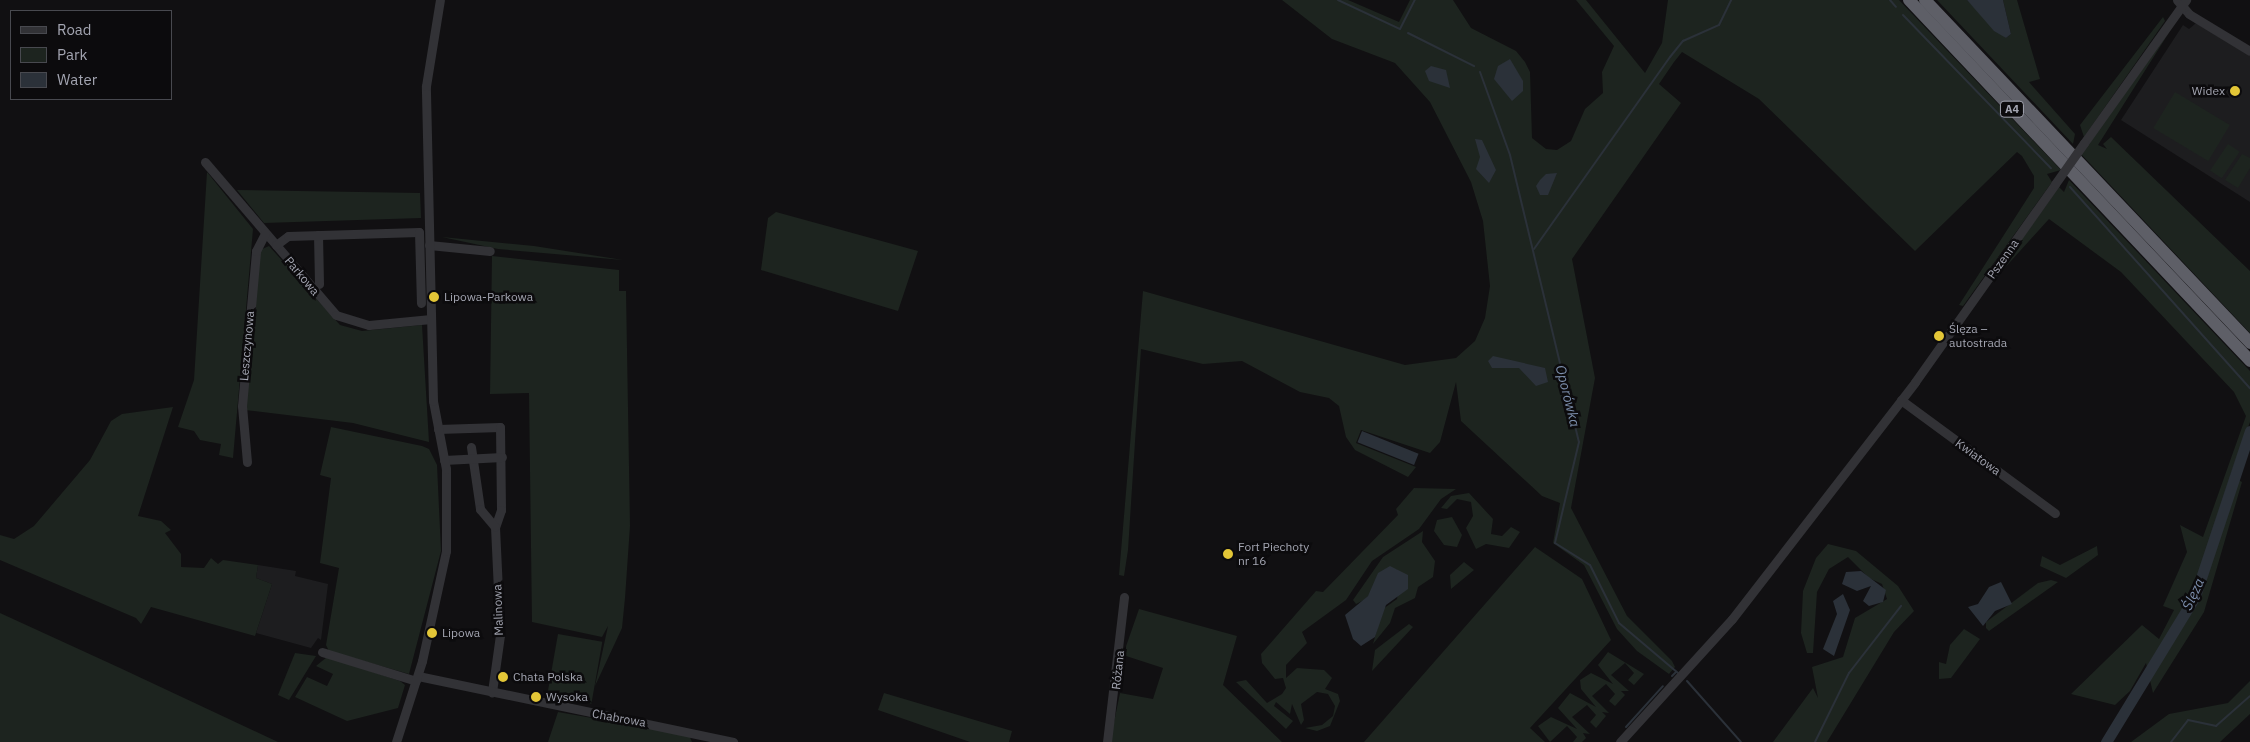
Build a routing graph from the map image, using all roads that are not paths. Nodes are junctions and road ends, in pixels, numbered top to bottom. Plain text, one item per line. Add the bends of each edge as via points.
1 (440, 0) edge
2 (1909, 0) edge
3 (1925, 0) edge
4 (2181, 2) edge
5 (2250, 51) edge
6 (205, 162) dead end
7 (265, 233) junction
8 (318, 235) junction
9 (429, 242) junction
10 (276, 245) junction
11 (490, 251) dead end
12 (319, 284) dead end
13 (421, 303) dead end
14 (431, 319) junction
15 (2250, 343) edge
16 (2250, 361) edge
17 (1901, 400) junction
18 (438, 430) junction
19 (471, 447) dead end
20 (502, 457) junction
21 (472, 458) junction
22 (444, 460) junction
23 (247, 462) dead end
24 (2055, 513) dead end
25 (495, 527) junction
26 (1124, 596) dead end
27 (322, 652) dead end
28 (416, 680) junction
29 (492, 692) junction
30 (396, 742) edge
31 (733, 742) edge
32 (1107, 742) edge
33 (1620, 742) edge

1 - 9 street via 426,72
2 - 16 highway, A4
3 - 15 highway, A4
4 - 5 street
4 - 17 street, Pszenna, bridge
6 - 7 street, Parkowa
7 - 10 street, Parkowa
7 - 23 street, Leszczynowa via 256,251 242,406
8 - 10 street via 288,236
8 - 12 street
8 - 13 street via 419,232
9 - 11 street
9 - 14 street
10 - 14 street, Parkowa via 343,319 369,325
14 - 18 street
17 - 24 street, Kwiatowa
17 - 33 street, Pszenna via 1811,511 1732,619
18 - 20 street, Malinowa via 500,427
18 - 22 street
19 - 21 street
20 - 21 street
20 - 25 street, Malinowa via 501,510
21 - 22 street
21 - 25 street via 480,509
22 - 28 street via 446,551
25 - 29 street, Malinowa via 500,635
26 - 32 street, Różana
27 - 28 street, Chabrowa
28 - 29 street, Chabrowa
28 - 30 street
29 - 31 street, Chabrowa via 692,730

